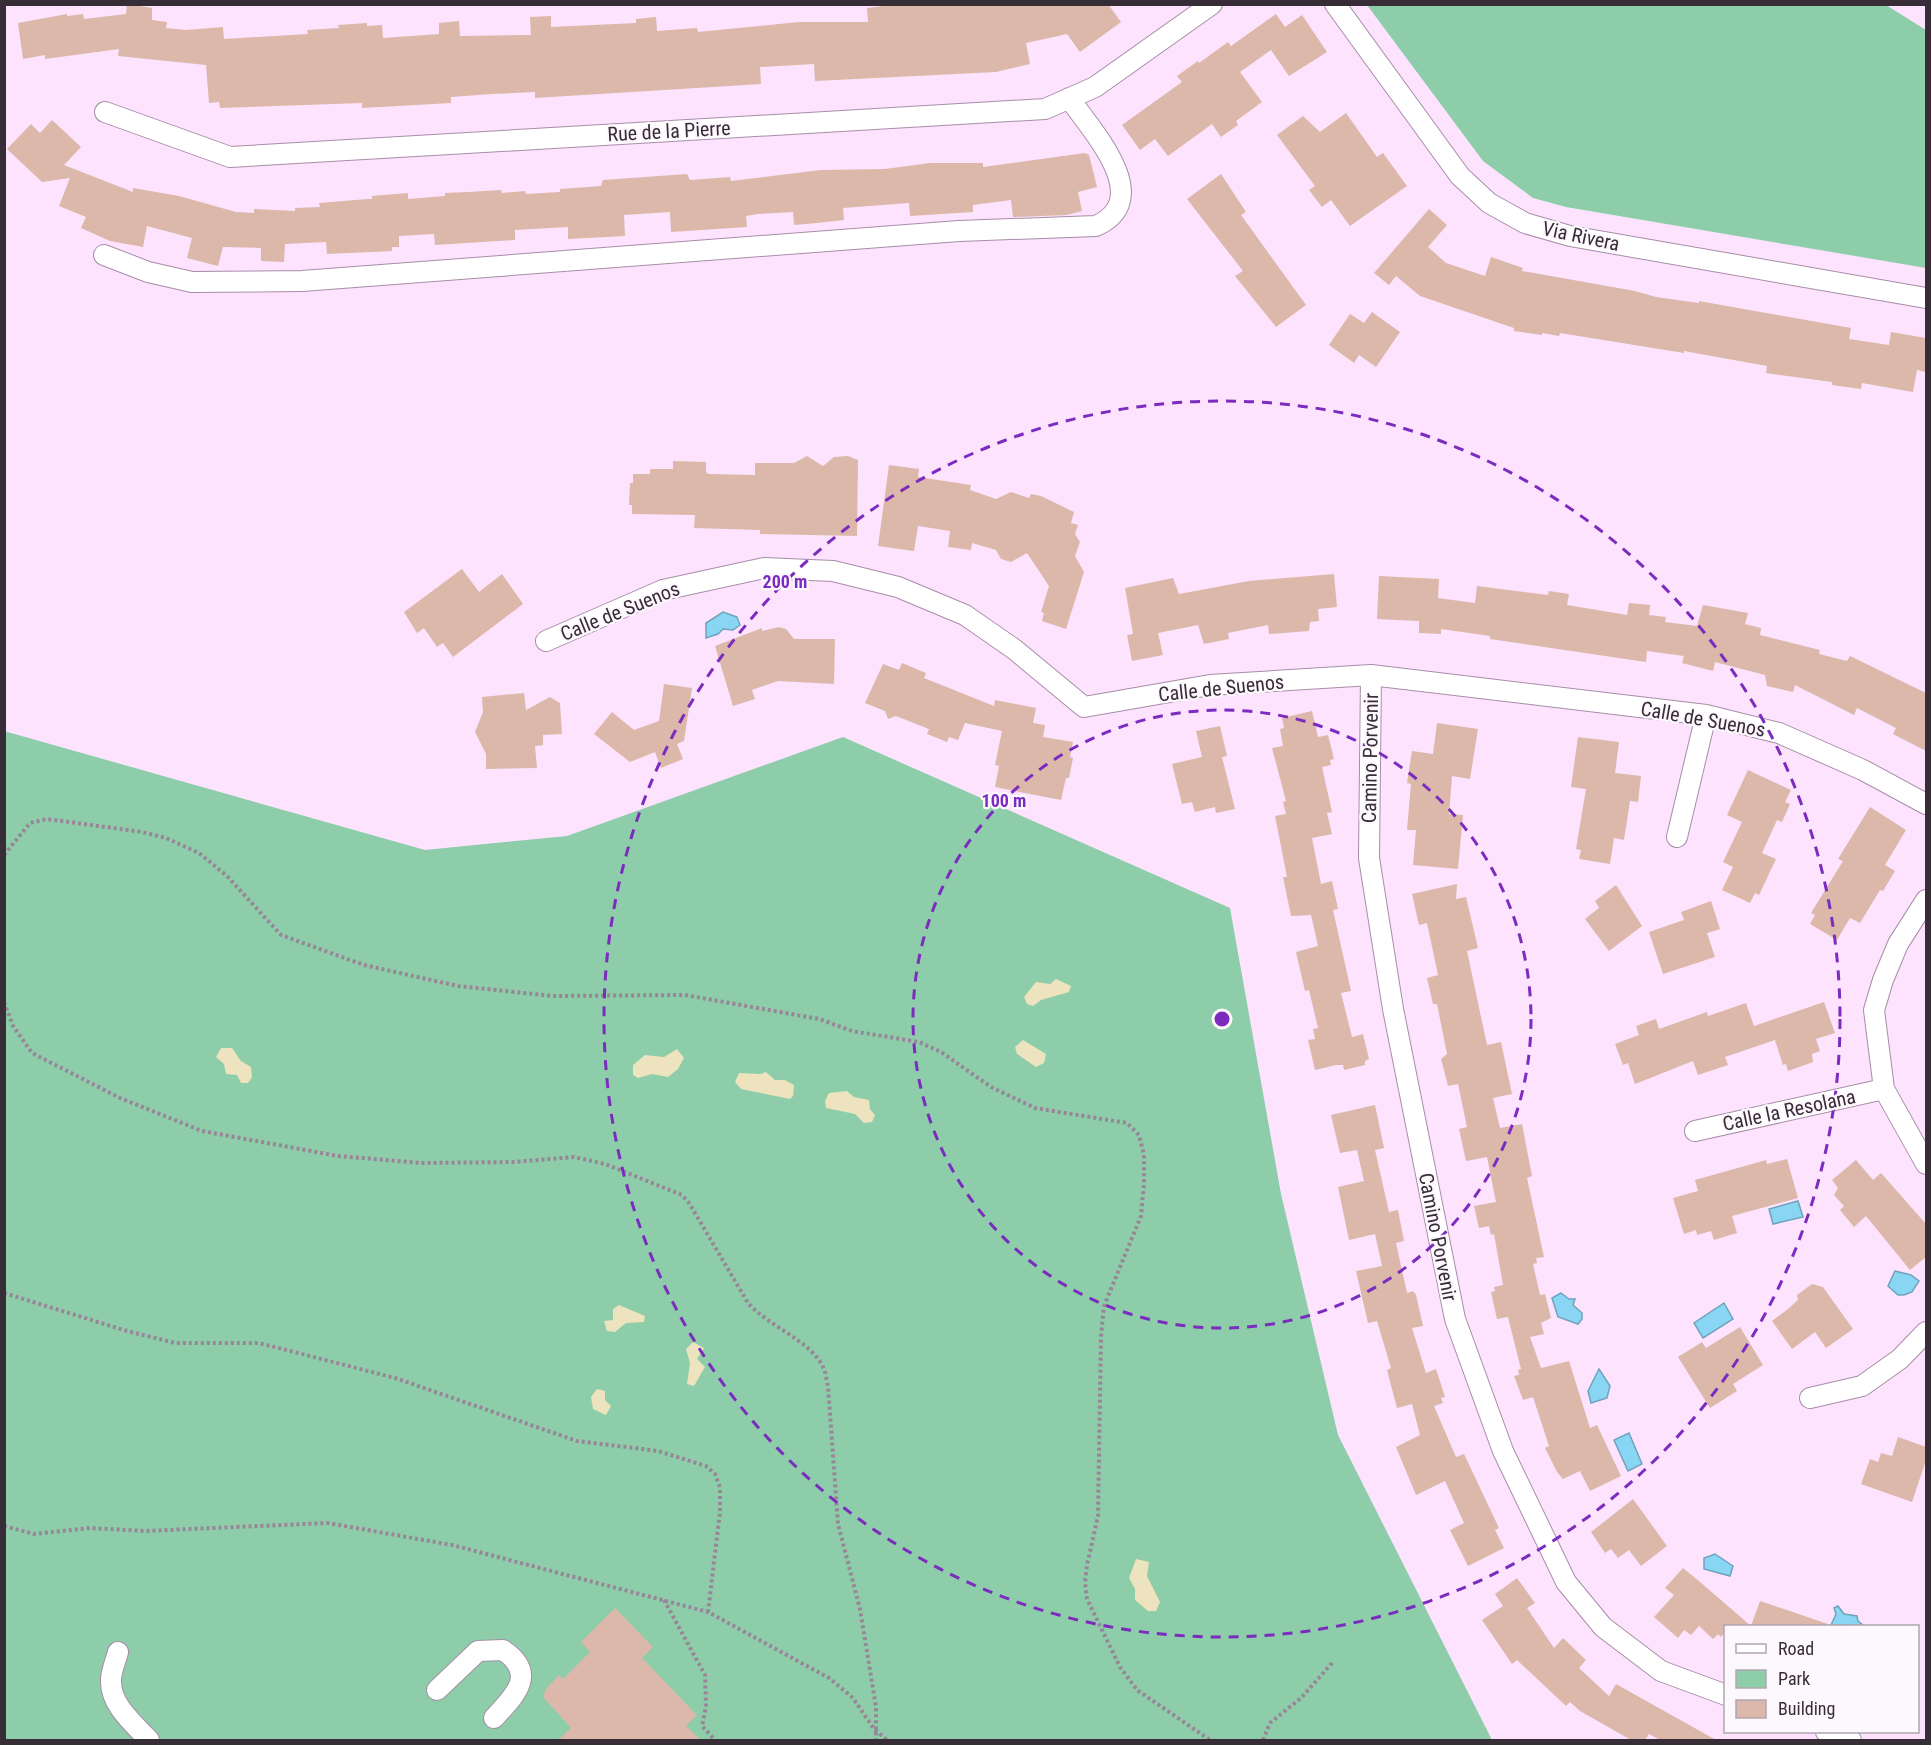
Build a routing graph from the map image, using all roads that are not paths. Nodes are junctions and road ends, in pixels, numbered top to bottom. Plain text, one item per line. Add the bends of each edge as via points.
1 (1212, 4) edge
2 (1335, 4) edge
3 (1069, 98) junction
4 (105, 112) dead end
5 (104, 255) dead end
6 (1926, 298) edge
7 (546, 641) dead end
8 (1371, 675) junction
9 (1706, 715) junction
10 (1926, 804) edge
11 (1677, 837) dead end
12 (1926, 900) edge
13 (1884, 1089) junction
14 (1695, 1131) dead end
15 (1926, 1164) edge
16 (1926, 1332) edge
17 (1810, 1398) dead end
18 (118, 1652) dead end
19 (437, 1690) dead end
20 (1724, 1695) edge
21 (494, 1718) dead end
22 (1832, 1733) edge
23 (149, 1740) edge
24 (1851, 1740) edge

1 - 3 street, Rue de la Pierre via 1095,87
2 - 6 street, Via Rivera via 1460,176 1489,203 1525,223 1570,236
3 - 4 street, Rue de la Pierre via 1045,109 230,157
3 - 5 street via 1110,159 1122,191 1121,203 1110,219 1096,226 959,231 302,281 192,282 148,272
7 - 8 street, Calle de Suenos via 663,590 764,568 844,574 898,587 965,615 1014,649 1084,707 1210,685
8 - 9 street, Calle de Suenos
8 - 20 street, Camino Porvenir via 1369,858 1393,1009 1455,1319 1503,1451 1566,1582 1603,1627 1661,1671
9 - 10 street, Calle de Suenos via 1779,733 1863,770
9 - 11 street
12 - 13 street via 1898,944 1875,1010
13 - 14 street, Calle la Resolana
13 - 15 street
16 - 17 street via 1900,1359 1862,1386
18 - 23 street via 111,1681 116,1701
19 - 21 street via 478,1651 503,1650 520,1665 522,1678 517,1693
22 - 24 street

